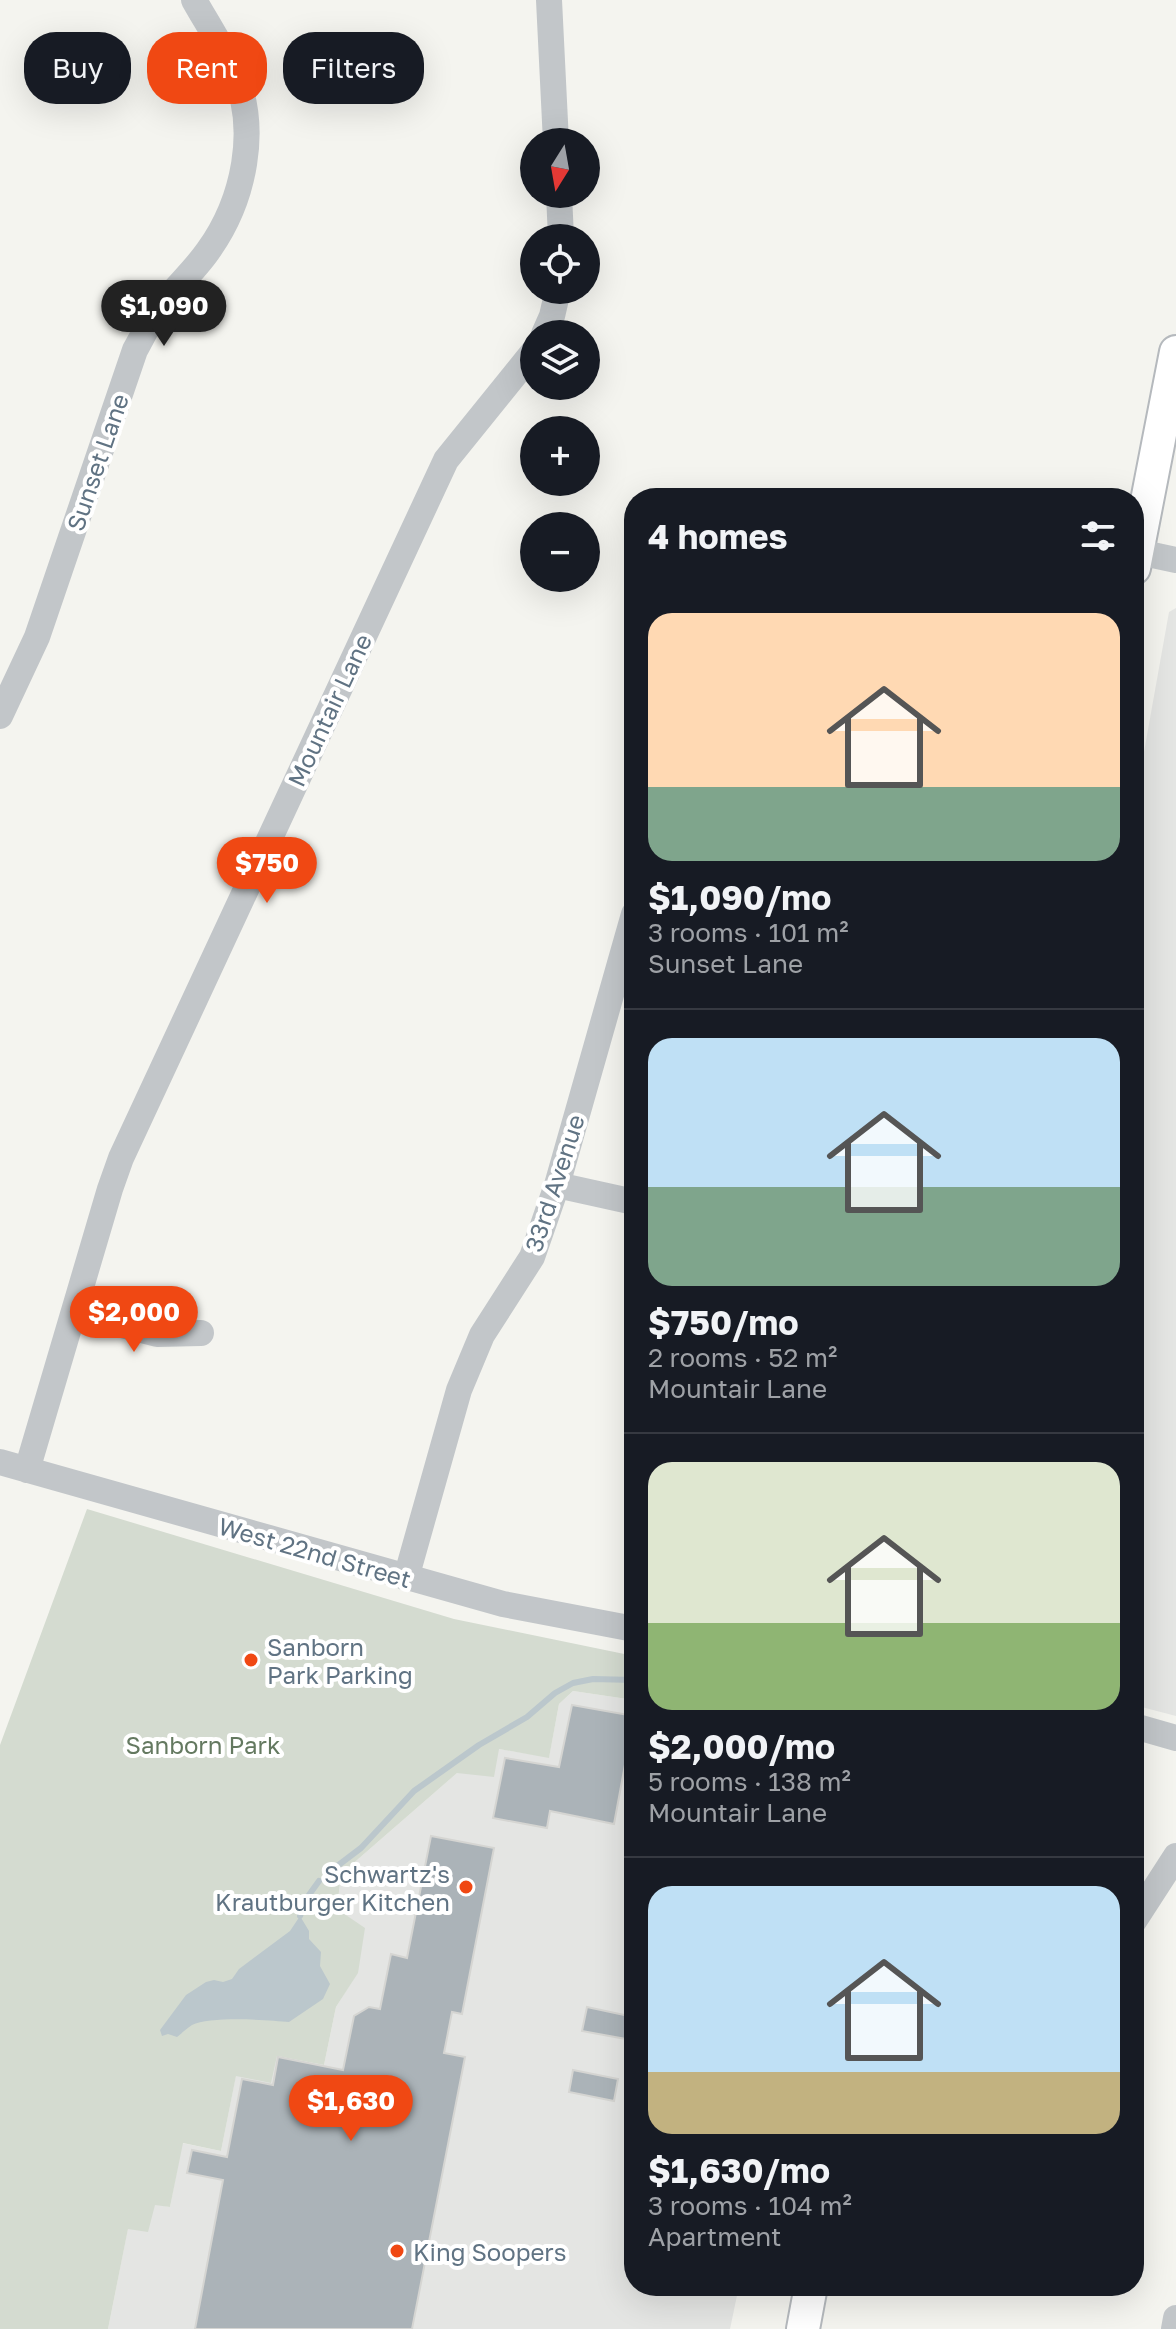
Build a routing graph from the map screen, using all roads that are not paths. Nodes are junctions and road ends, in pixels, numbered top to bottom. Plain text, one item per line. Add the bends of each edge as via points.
1 (194, 0) edge
2 (549, 0) edge
3 (555, 128) edge
4 (1176, 352) edge
5 (520, 368) edge
6 (1144, 511) edge
7 (1144, 557) edge
8 (1176, 560) edge
9 (0, 716) edge
10 (624, 949) edge
11 (557, 1185) junction
12 (624, 1200) edge
13 (74, 1313) junction
14 (201, 1333) dead end
15 (0, 1462) edge
16 (27, 1470) junction
17 (406, 1578) junction
18 (624, 1627) edge
19 (1144, 1729) edge
20 (1176, 1738) edge
21 (1176, 1856) edge
22 (1144, 1906) edge
23 (809, 2296) edge
24 (1176, 2318) edge
25 (803, 2329) edge
26 (1174, 2329) edge

1 - 9 street, Sunset Lane via 234,72 243,102 247,139 236,200 208,251 159,309 135,350 37,637
2 - 3 street
4 - 6 main road
5 - 13 street, Mountair Lane via 446,460 121,1158
7 - 8 street
10 - 11 street, 33rd Avenue
11 - 12 street
11 - 17 street, 33rd Avenue via 532,1257 482,1335 459,1390
13 - 14 street via 157,1334
13 - 16 street, Mountair Lane
15 - 16 street, West 22nd Street
16 - 17 street, West 22nd Street
17 - 18 street, West 22nd Street via 503,1604
19 - 20 street
21 - 22 street
23 - 25 main road
24 - 26 street

